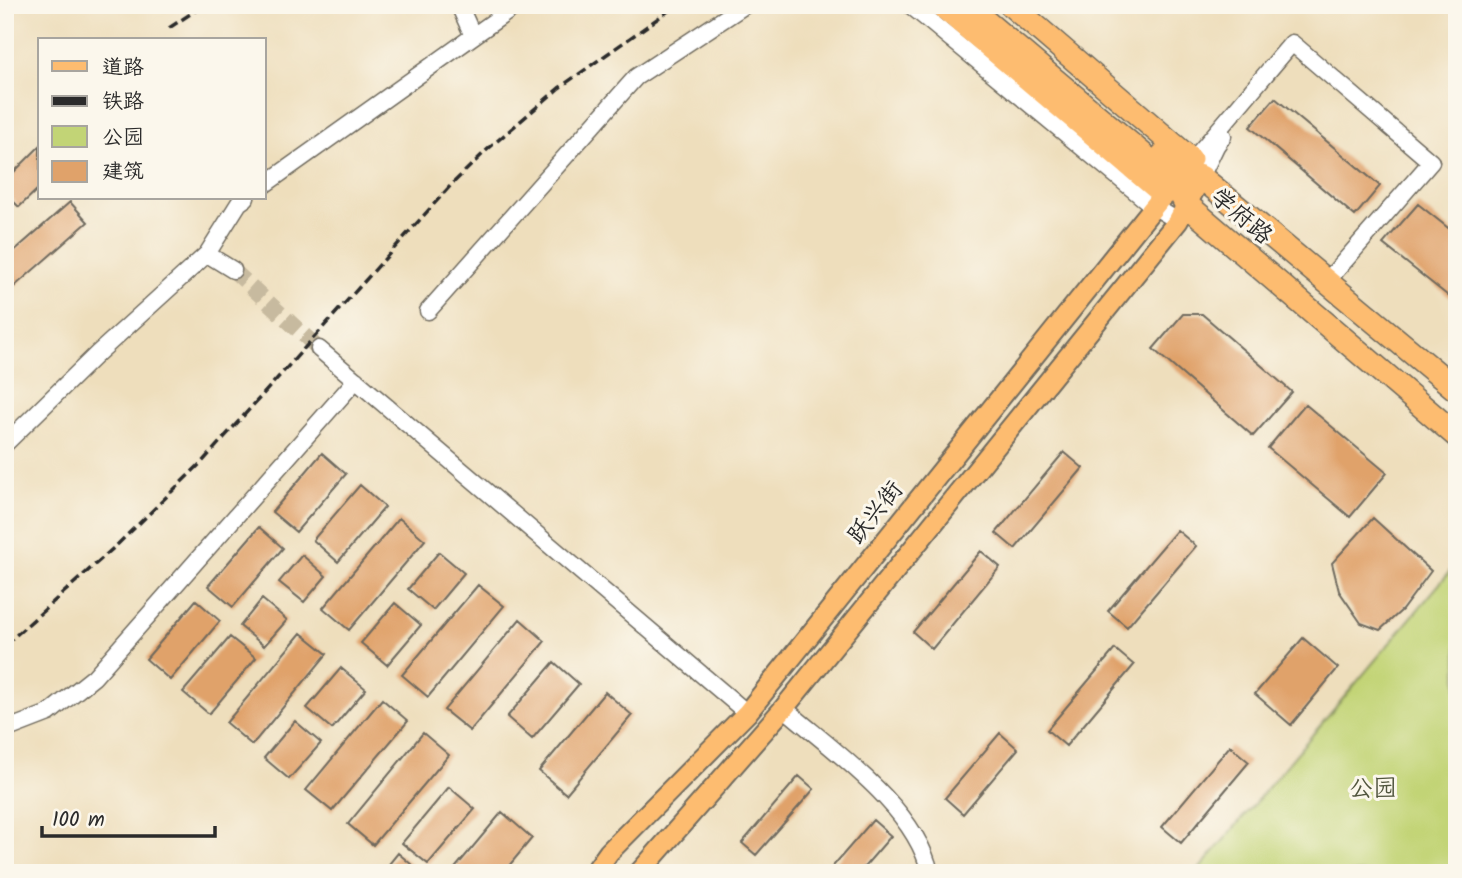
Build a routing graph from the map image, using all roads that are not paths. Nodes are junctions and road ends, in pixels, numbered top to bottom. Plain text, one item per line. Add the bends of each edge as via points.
1 (460, 5) edge
2 (517, 5) edge
3 (744, 5) edge
4 (910, 5) edge
5 (941, 5) edge
6 (966, 5) edge
7 (987, 5) edge
8 (1012, 5) edge
9 (473, 36) junction
10 (1178, 182) junction
11 (266, 184) edge
12 (243, 200) edge
13 (1182, 213) junction
14 (207, 254) junction
15 (233, 270) tunnel mouth
16 (1327, 281) junction
17 (428, 311) dead end
18 (319, 349) tunnel mouth
19 (356, 380) junction
20 (1457, 390) edge
21 (1457, 436) edge
22 (5, 444) edge
23 (784, 708) junction
24 (747, 713) junction
25 (5, 730) edge
26 (594, 873) edge
27 (639, 873) edge
28 (930, 873) edge

1 - 9 street
2 - 9 street
3 - 17 street via 636,77
4 - 10 street
5 - 10 highway
6 - 10 highway, 学府路
7 - 10 highway, 学府路
8 - 10 highway
9 - 11 street
10 - 13 highway, 学府路
10 - 13 street
10 - 16 highway, 学府路
10 - 16 street via 1216,146 1298,48 1431,162
10 - 24 main road, 跃兴街
12 - 14 street
13 - 21 highway, 学府路
13 - 23 main road, 跃兴街
14 - 15 street
14 - 22 street
16 - 20 highway, 学府路
18 - 19 street
19 - 24 street
19 - 25 street via 94,677 49,713
23 - 27 main road, 跃兴街
23 - 28 street via 892,806 917,841
24 - 26 main road, 跃兴街

